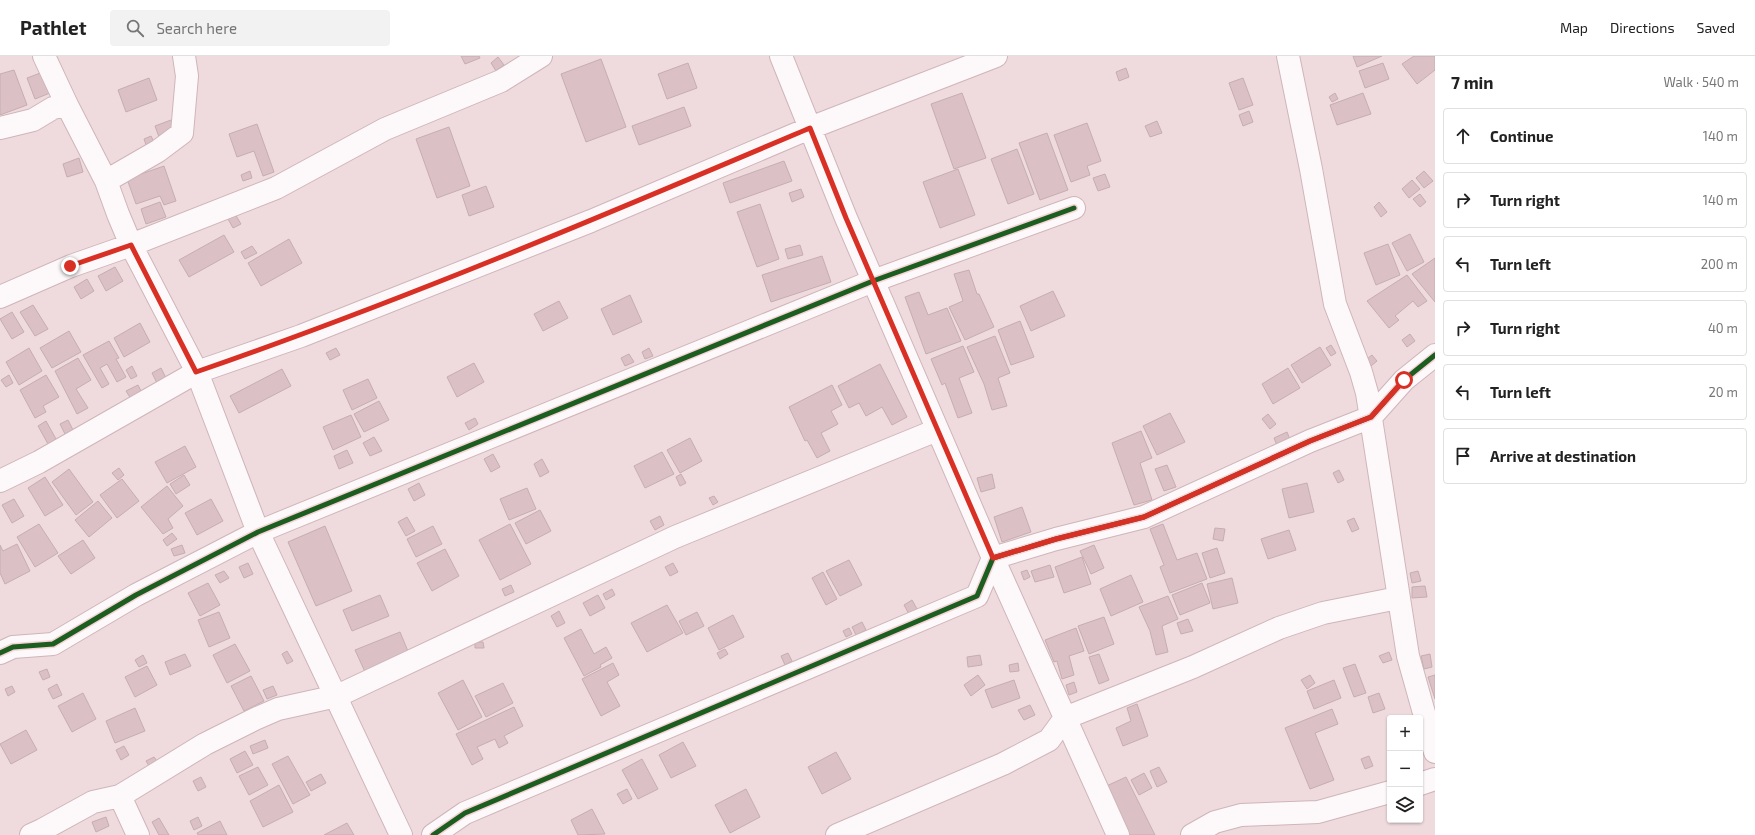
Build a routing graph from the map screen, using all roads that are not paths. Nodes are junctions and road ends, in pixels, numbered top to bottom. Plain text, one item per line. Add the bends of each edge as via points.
1 (44, 56) edge
2 (184, 56) edge
3 (541, 56) edge
4 (782, 56) edge
5 (996, 56) edge
6 (1288, 56) edge
7 (67, 105) junction
8 (0, 128) edge
9 (810, 128) junction
10 (106, 181) junction
11 (1074, 208) dead end
12 (131, 245) junction
13 (873, 281) junction
14 (0, 297) edge
15 (1435, 355) edge
16 (196, 372) junction
17 (1371, 417) junction
18 (937, 430) junction
19 (0, 481) edge
20 (258, 532) junction
21 (993, 558) junction
22 (1398, 598) junction
23 (0, 653) edge
24 (337, 696) junction
25 (1065, 718) junction
26 (1434, 742) edge
27 (1435, 779) edge
28 (1423, 783) edge
29 (1387, 793) edge
30 (120, 796) junction
31 (31, 835) edge
32 (138, 835) edge
33 (401, 835) edge
34 (433, 835) edge
35 (837, 835) edge
36 (1118, 835) edge
37 (1192, 835) edge

1 - 7 street
2 - 10 street via 186,76 182,133 158,151
3 - 12 street via 500,81 385,129 276,188
4 - 9 street
5 - 9 street
6 - 17 street via 1335,304 1361,372
7 - 8 street via 53,108 33,120
7 - 10 street
9 - 13 street
9 - 16 street via 576,227 301,336
10 - 12 street
11 - 13 street
12 - 14 street via 70,266
12 - 16 street
13 - 18 street
13 - 20 street
15 - 17 street via 1404,380
16 - 19 street via 39,462
16 - 20 street
17 - 21 street via 1310,441 1144,517
17 - 22 street
18 - 21 street
18 - 24 street via 675,537
20 - 23 street via 136,595 54,644 13,646
20 - 24 street
21 - 25 street
21 - 34 street via 977,596 465,813
22 - 25 street via 1323,613 1279,628 1193,667
22 - 26 street via 1408,656
24 - 30 street via 278,709 256,719 205,744
24 - 33 street
25 - 35 street via 1049,740 1042,744 1003,764
25 - 36 street
27 - 28 street
29 - 37 street via 1318,812 1241,815 1215,822
30 - 31 street via 93,802
30 - 32 street

